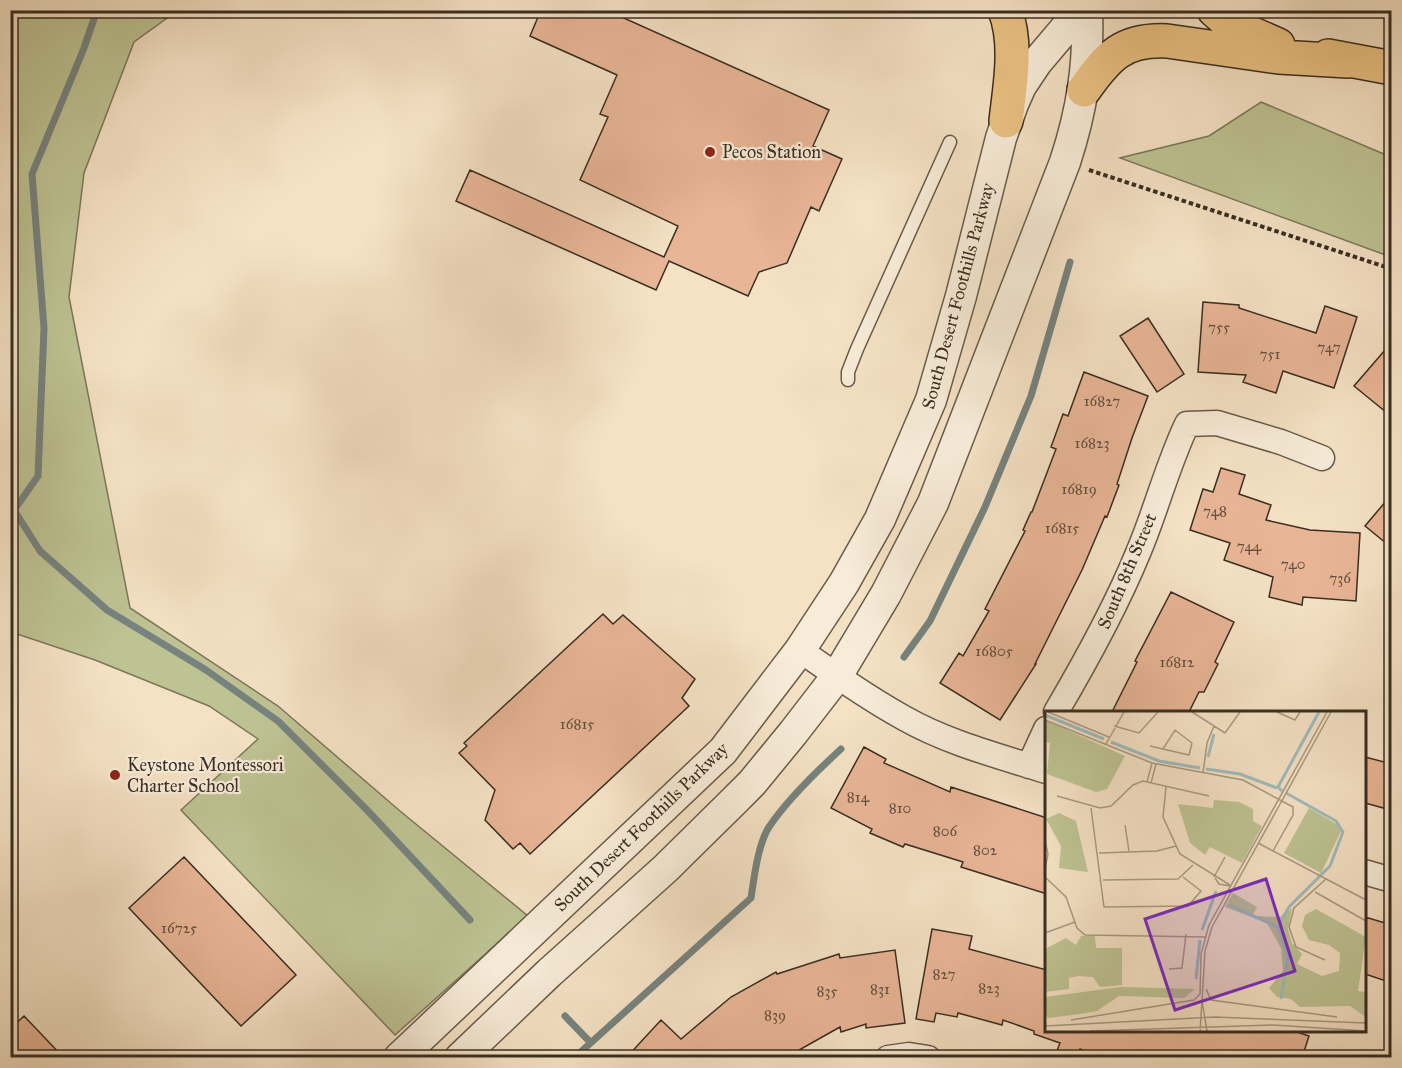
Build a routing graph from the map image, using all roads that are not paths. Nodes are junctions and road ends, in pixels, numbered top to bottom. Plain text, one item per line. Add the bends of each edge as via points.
1 (1005, 10) edge
2 (1081, 10) edge
3 (1087, 10) edge
4 (1214, 10) edge
5 (1348, 61) junction
6 (1392, 68) edge
7 (1084, 90) junction
8 (1006, 121) junction
9 (951, 142) dead end
10 (848, 380) dead end
11 (1322, 458) dead end
12 (800, 650) junction
13 (837, 676) junction
14 (1057, 711) edge
15 (1045, 738) edge
16 (1038, 769) edge
17 (1366, 872) edge
18 (1392, 880) edge
19 (399, 1058) edge
20 (459, 1058) edge
21 (888, 1058) edge
22 (928, 1058) edge

1 - 8 highway via 1012,33
2 - 8 street, South Desert Foothills Parkway via 1029,74
3 - 7 street
4 - 5 highway via 1230,24 1273,44
5 - 6 highway
5 - 7 highway via 1280,57 1149,40 1113,54
7 - 13 street via 1065,162 933,503 878,609
8 - 12 street, South Desert Foothills Parkway via 932,400 868,542
9 - 10 lane via 857,349
11 - 14 street, South 8th Street via 1217,423 1186,424 1138,553 1088,658
12 - 13 street
12 - 19 street, South Desert Foothills Parkway via 723,751
13 - 16 street via 945,738
13 - 20 street via 744,792
15 - 16 street
17 - 18 street
21 - 22 street

